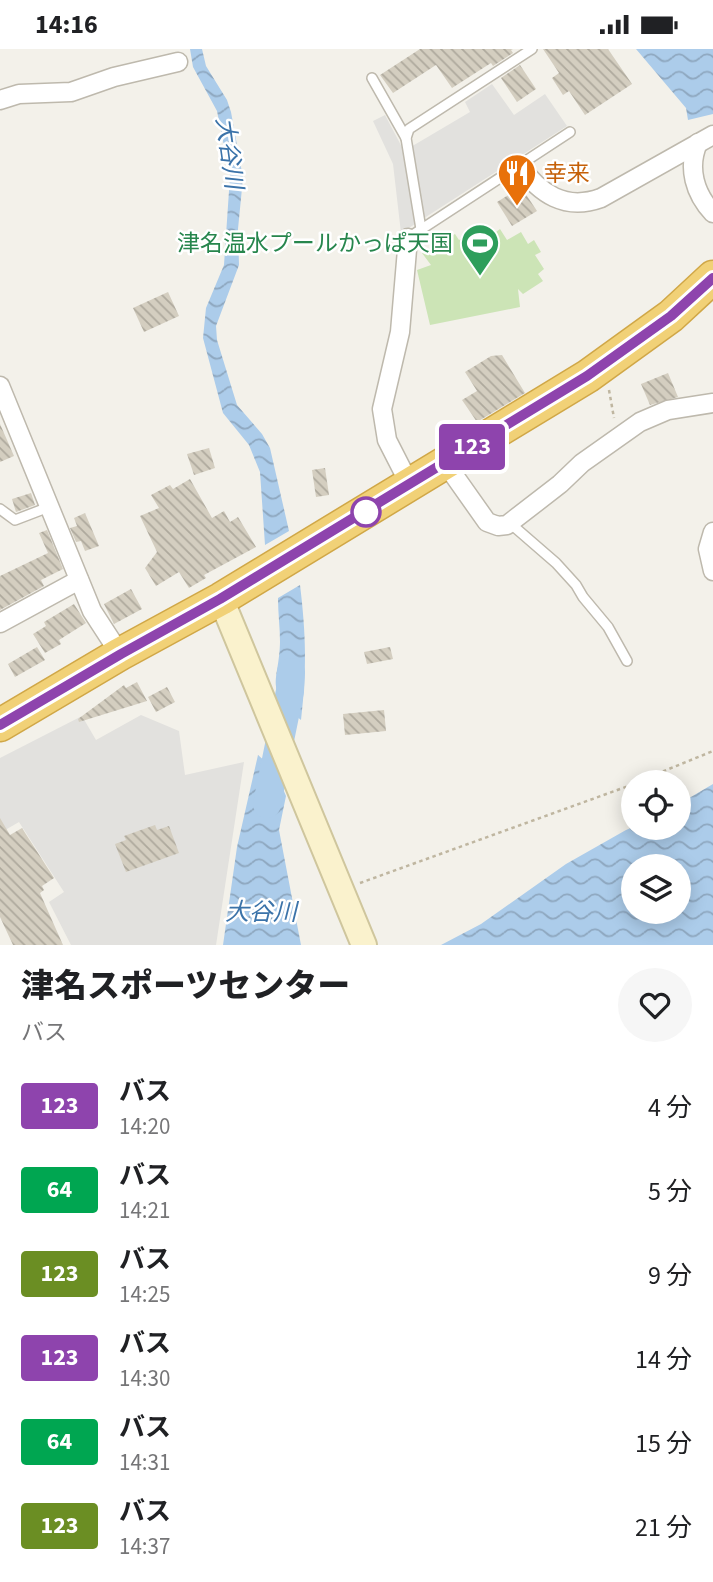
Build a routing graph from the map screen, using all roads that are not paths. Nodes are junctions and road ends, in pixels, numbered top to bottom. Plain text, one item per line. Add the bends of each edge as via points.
1 (532, 49) edge
2 (178, 62) dead end
3 (372, 78) dead end
4 (0, 100) edge
5 (570, 132) dead end
6 (406, 138) junction
7 (706, 139) edge
8 (519, 165) junction
9 (713, 213) edge
10 (415, 234) junction
11 (713, 278) edge
12 (0, 386) edge
13 (710, 406) edge
14 (446, 464) junction
15 (410, 485) junction
16 (49, 507) junction
17 (0, 509) edge
18 (511, 524) junction
19 (713, 532) edge
20 (713, 571) edge
21 (79, 580) junction
22 (220, 599) junction
23 (0, 623) edge
24 (121, 654) junction
25 (627, 661) dead end
26 (0, 725) edge
27 (364, 945) edge

1 - 6 lane via 409,129
2 - 4 street via 71,92 19,94
3 - 6 lane
5 - 8 lane
6 - 10 lane
7 - 8 street via 589,202 559,200 530,180
7 - 9 street via 694,156 695,180
8 - 10 lane
10 - 15 street via 382,409 387,440
11 - 14 highway via 632,346
12 - 16 street
13 - 18 street via 668,410 640,422 582,463
14 - 15 highway
14 - 18 street via 487,522
15 - 22 highway
16 - 17 lane via 15,520
16 - 21 street
18 - 25 lane via 576,585
19 - 20 street via 708,549
21 - 23 street
21 - 24 street via 92,611
22 - 24 highway
22 - 27 street
24 - 26 highway

